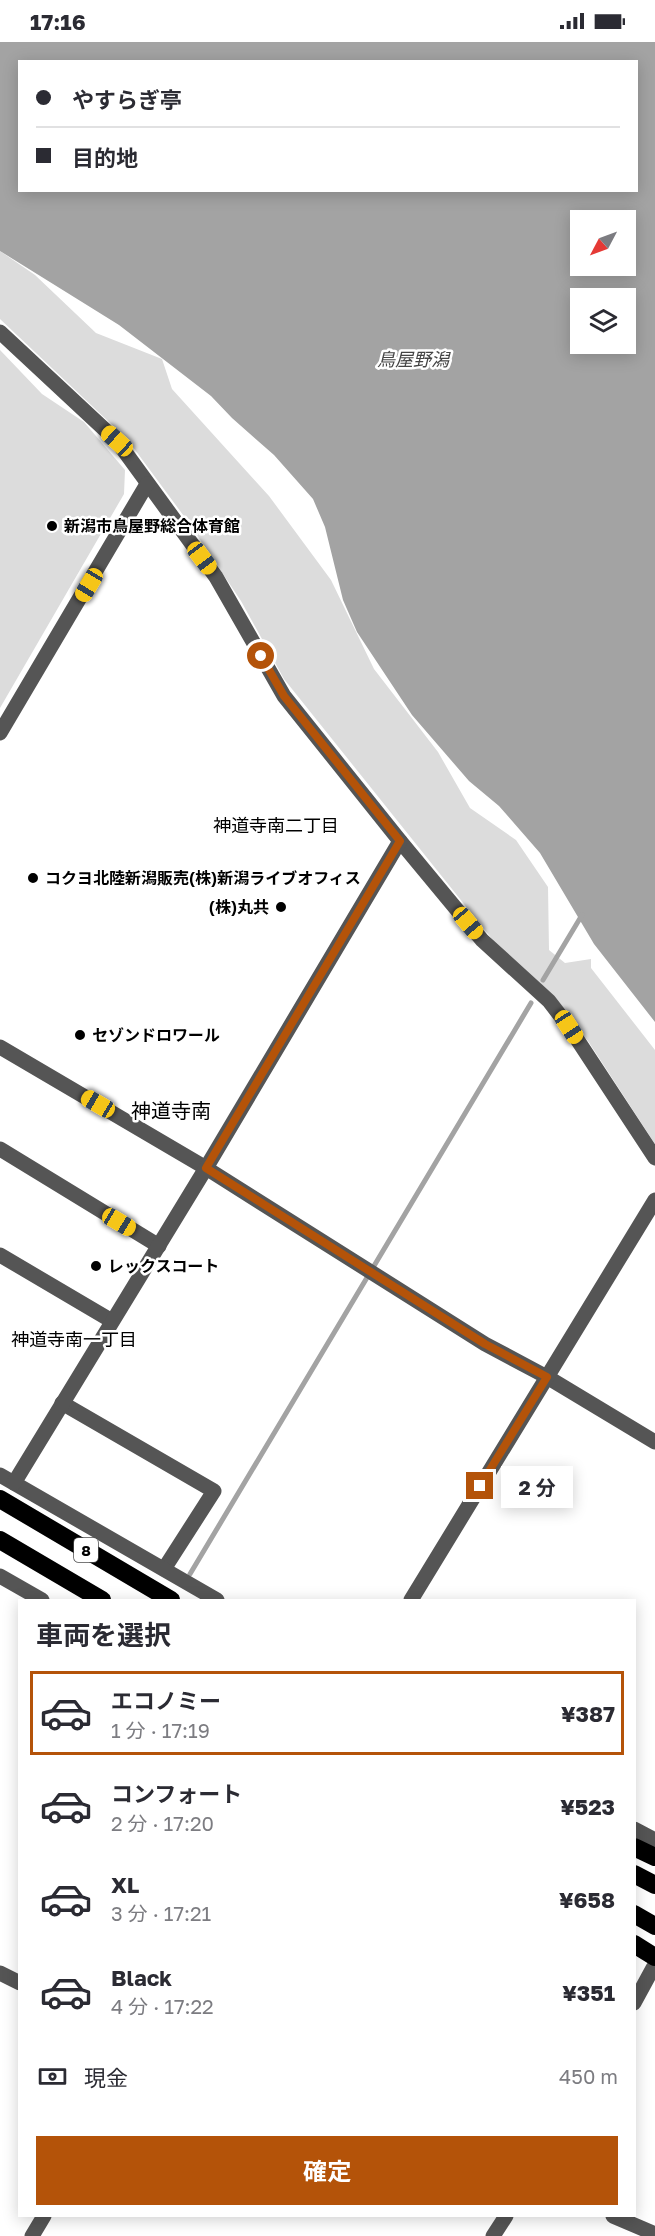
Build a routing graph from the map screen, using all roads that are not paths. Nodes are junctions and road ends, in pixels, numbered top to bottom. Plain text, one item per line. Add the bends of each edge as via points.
1 (0, 332) edge
2 (147, 484) junction
3 (0, 733) edge
4 (400, 841) junction
5 (0, 1047) edge
6 (0, 1149) edge
7 (655, 1158) edge
8 (206, 1168) junction
9 (655, 1200) edge
10 (159, 1246) junction
11 (0, 1255) edge
12 (112, 1321) junction
13 (547, 1377) junction
14 (62, 1403) junction
15 (655, 1442) edge
16 (0, 1474) edge
17 (14, 1483) junction
18 (0, 1499) edge
19 (0, 1540) edge
20 (164, 1569) junction
21 (0, 1576) edge
22 (40, 1599) edge
23 (100, 1599) edge
24 (169, 1599) edge
25 (215, 1599) edge
26 (412, 1599) edge
27 (636, 1830) edge
28 (655, 1840) edge
29 (636, 1847) edge
30 (655, 1857) edge
31 (636, 1875) edge
32 (655, 1885) edge
33 (636, 1915) edge
34 (655, 1926) edge
35 (636, 1948) edge
36 (649, 1972) edge
37 (0, 1973) edge
38 (18, 1982) edge
39 (636, 1999) edge
40 (43, 2217) edge
41 (505, 2217) edge
42 (615, 2217) edge
43 (655, 2234) edge
44 (32, 2236) edge
45 (493, 2236) edge

1 - 2 street via 117,441
2 - 3 street
2 - 4 street via 216,577 284,696
4 - 7 street via 482,940 549,1001
4 - 8 street
5 - 8 street
6 - 10 street
8 - 10 street
8 - 13 street via 485,1344
9 - 13 street
10 - 12 street
11 - 12 street
12 - 14 street
13 - 15 street
13 - 26 street
14 - 17 street
14 - 20 street via 214,1491
16 - 17 street
17 - 20 street
18 - 24 highway, 8
19 - 23 highway, 8
20 - 25 street
21 - 22 street
27 - 28 street
29 - 30 highway
31 - 32 highway
33 - 34 highway
35 - 36 highway
36 - 39 street
37 - 38 street
40 - 44 street
41 - 45 street
42 - 43 street

